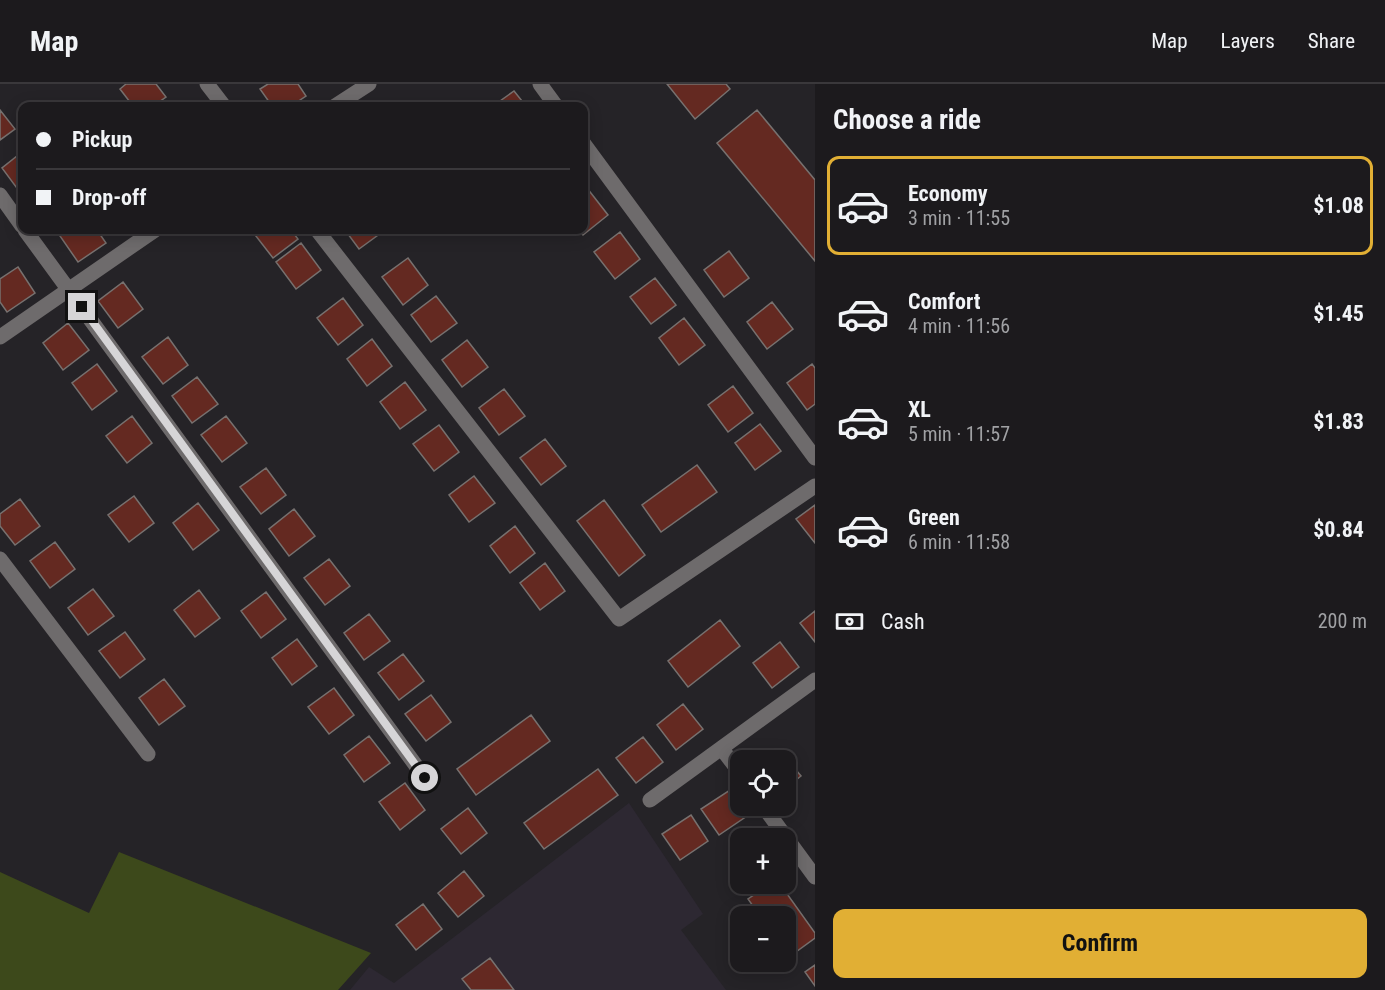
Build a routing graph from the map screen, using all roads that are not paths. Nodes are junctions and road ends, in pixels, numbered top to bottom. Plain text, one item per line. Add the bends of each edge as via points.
1 (207, 84) edge
2 (369, 84) edge
3 (540, 84) edge
4 (221, 102) edge
5 (341, 102) edge
6 (553, 102) edge
7 (588, 149) edge
8 (0, 195) edge
9 (18, 220) edge
10 (28, 234) edge
11 (149, 234) edge
12 (320, 234) edge
13 (69, 289) junction
14 (0, 337) edge
15 (815, 458) edge
16 (815, 486) edge
17 (0, 559) edge
18 (815, 680) edge
19 (722, 748) junction
20 (148, 754) dead end
21 (730, 759) edge
22 (425, 778) dead end
23 (650, 800) dead end
24 (771, 816) edge
25 (815, 877) edge

1 - 4 street
2 - 5 street
3 - 6 street
7 - 15 street
8 - 9 street
10 - 13 street
11 - 13 street
12 - 16 street via 619,619
13 - 14 street
13 - 22 street
17 - 20 street
18 - 19 street
19 - 21 street
19 - 23 street
24 - 25 street

